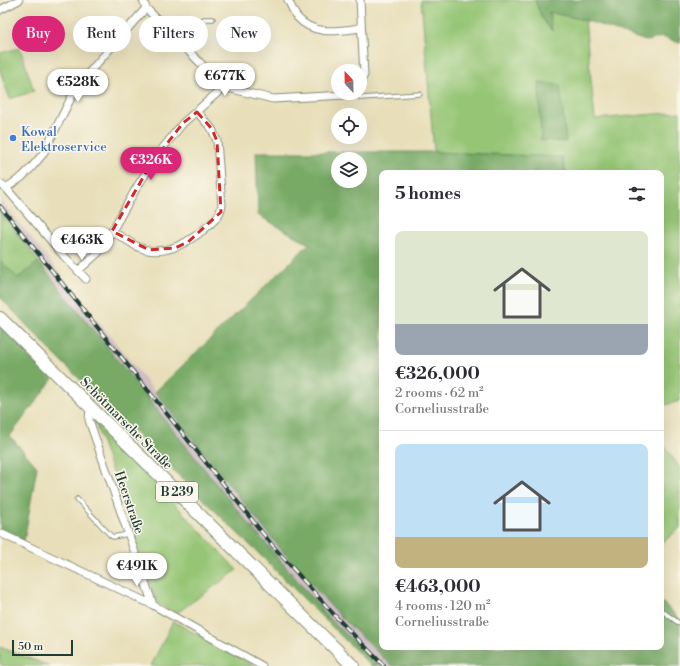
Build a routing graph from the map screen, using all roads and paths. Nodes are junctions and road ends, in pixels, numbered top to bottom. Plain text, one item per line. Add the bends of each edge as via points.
1 (19, 0) edge
2 (143, 0) edge
3 (288, 0) edge
4 (360, 0) edge
5 (146, 8) junction
6 (0, 10) edge
7 (154, 16) edge
8 (208, 19) edge
9 (213, 19) dead end
10 (361, 28) junction
11 (190, 52) edge
12 (363, 64) edge
13 (224, 87) junction
14 (420, 94) dead end
15 (331, 96) edge
16 (367, 98) edge
17 (197, 112) junction
18 (3, 186) edge
19 (112, 231) junction
20 (78, 271) junction
21 (86, 279) dead end
22 (0, 318) edge
23 (90, 407) junction
24 (77, 499) dead end
25 (0, 533) edge
26 (128, 534) junction
27 (153, 605) junction
28 (664, 612) edge
29 (680, 624) edge
30 (262, 666) edge
31 (353, 666) edge

1 - 6 street
2 - 5 street
3 - 10 street via 296,16 309,27 326,32
4 - 10 street
5 - 7 street
5 - 18 street via 77,86 43,154 32,168 22,177
8 - 9 lane
10 - 12 street
11 - 13 street
13 - 15 street via 272,99
13 - 17 street
14 - 16 lane
17 - 19 street via 183,124 151,164
17 - 19 street via 212,129 217,141 222,205 218,217 188,242 163,250 149,250 137,246
18 - 20 street
19 - 20 street via 98,253
20 - 21 street
22 - 23 main road, Schötmarsche Straße / B 239
23 - 26 street, Heerstraße via 89,420
23 - 31 main road, Schötmarsche Straße / B 239
24 - 26 lane via 110,535 114,537
25 - 27 street
26 - 27 street, Heerstraße
27 - 30 street
28 - 29 lane

